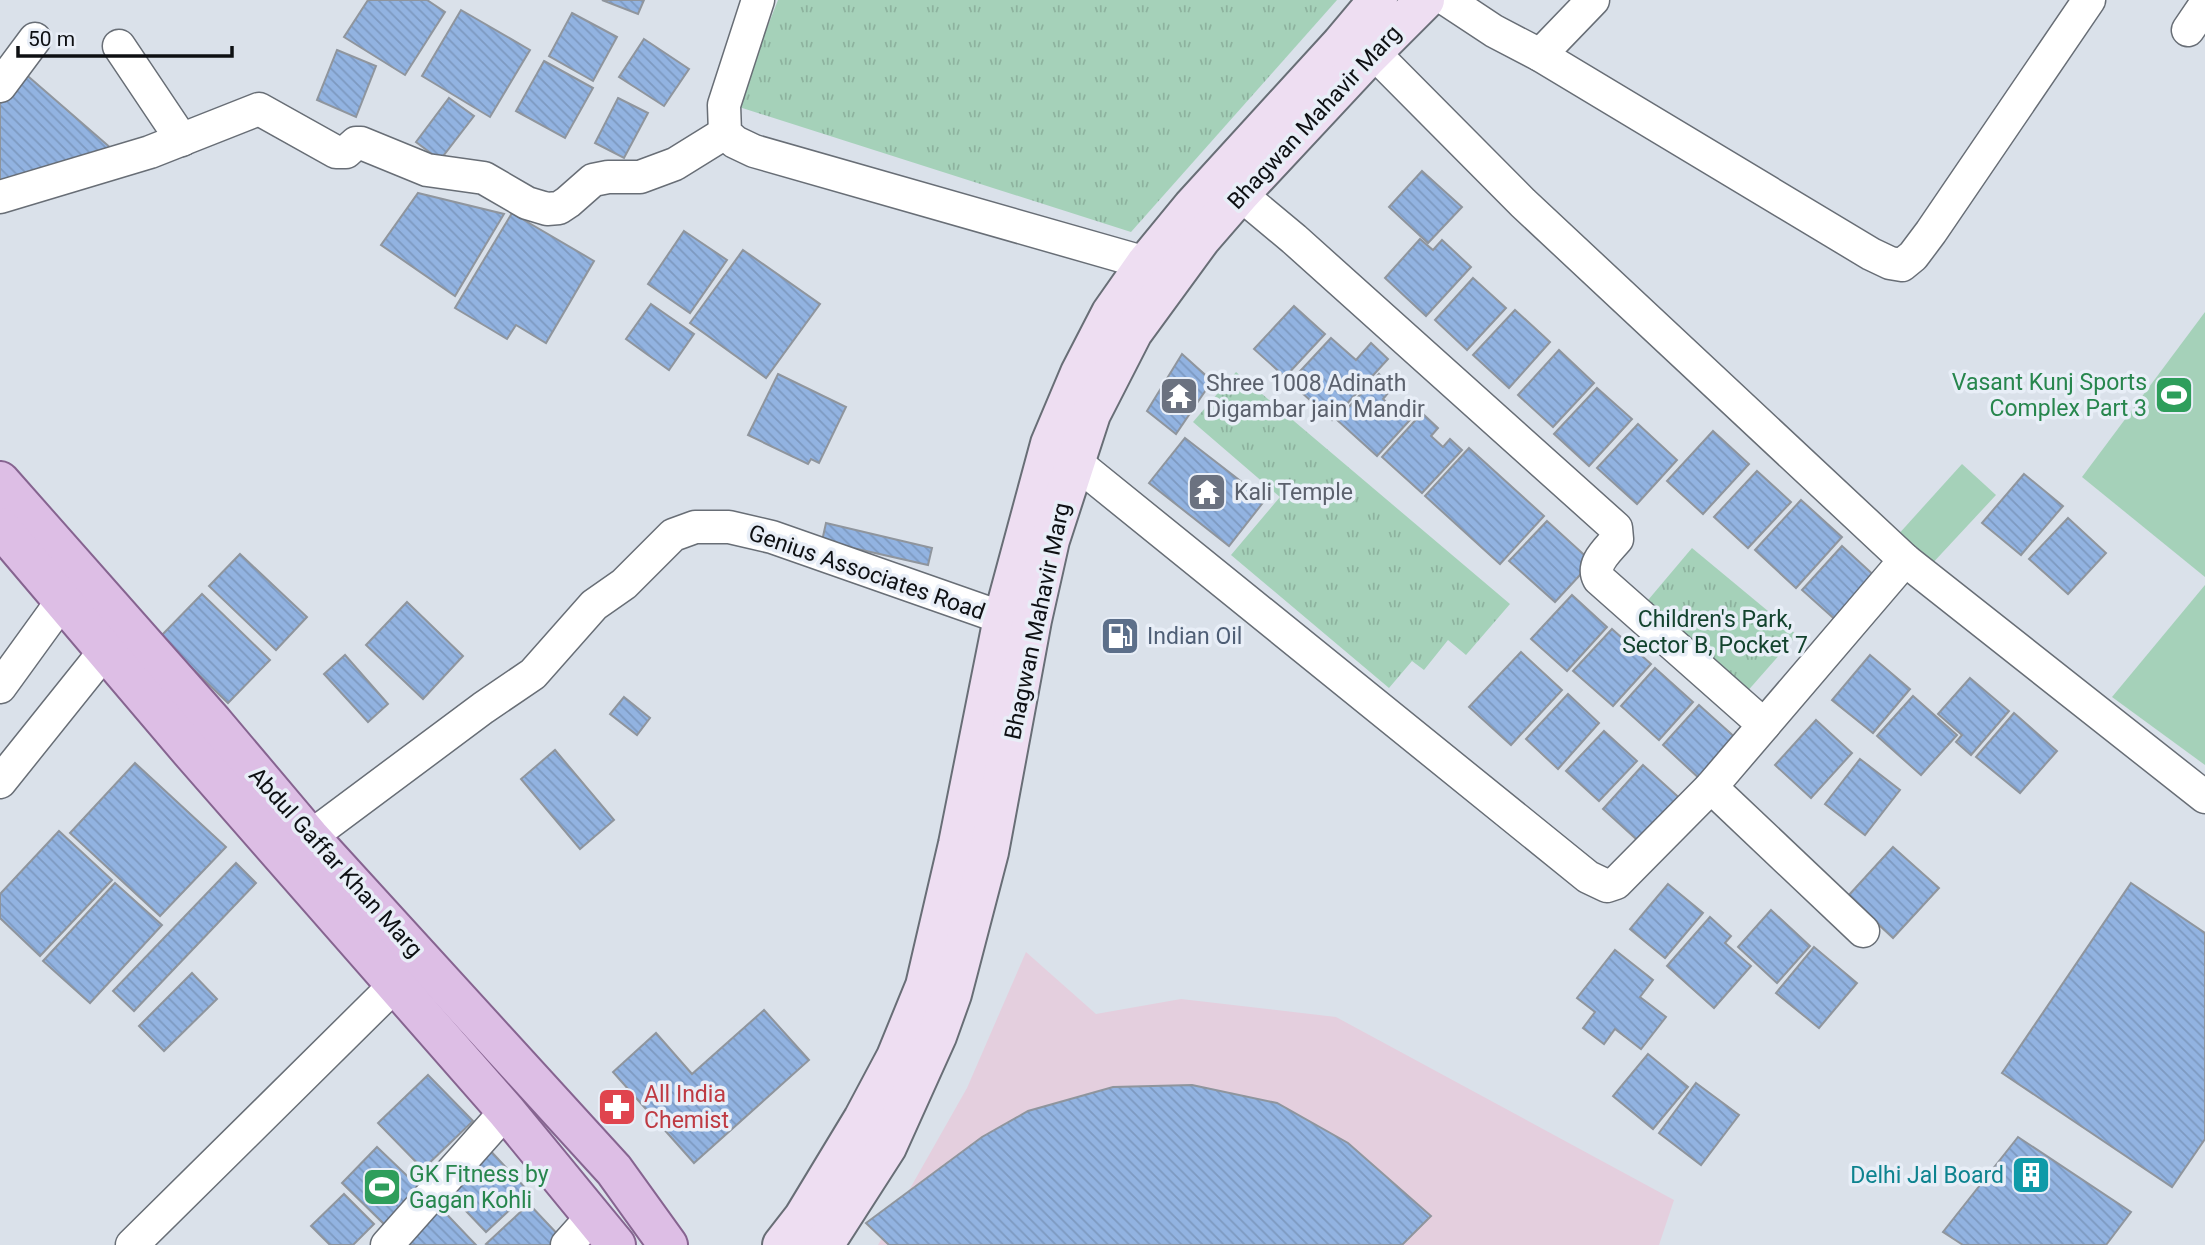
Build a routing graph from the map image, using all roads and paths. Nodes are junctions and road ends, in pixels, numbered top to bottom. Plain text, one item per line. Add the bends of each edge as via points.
1 (758, 0) edge
2 (1377, 0) edge
3 (1425, 0) edge
4 (1447, 0) edge
5 (1593, 0) edge
6 (2090, 0) edge
7 (35, 39) dead end
8 (119, 46) dead end
9 (1373, 52) junction
10 (1540, 55) junction
11 (0, 86) edge
12 (725, 133) junction
13 (182, 140) junction
14 (1241, 194) junction
15 (0, 197) edge
16 (1146, 263) junction
17 (1074, 461) junction
18 (0, 481) edge
19 (0, 527) edge
20 (1905, 561) junction
21 (63, 600) junction
22 (1018, 619) junction
23 (105, 650) junction
24 (0, 687) edge
25 (1764, 725) junction
26 (0, 782) edge
27 (1711, 787) junction
28 (2205, 797) edge
29 (310, 837) junction
30 (1863, 931) dead end
31 (396, 984) junction
32 (506, 1111) junction
33 (604, 1231) edge
34 (132, 1245) edge
35 (387, 1245) edge
36 (567, 1245) edge
37 (668, 1245) edge
38 (782, 1245) edge
39 (824, 1245) edge

1 - 12 street via 724,105
2 - 16 street, Bhagwan Mahavir Marg
3 - 9 street, Bhagwan Mahavir Marg
4 - 10 street
5 - 10 street
6 - 10 street via 1931,232 1902,265 1871,254
7 - 11 street
8 - 13 street
9 - 14 street, Bhagwan Mahavir Marg
9 - 20 street via 1523,203
12 - 13 street via 675,164 640,177 593,180 559,208 547,209 484,178 434,173 361,143 336,152 259,110
12 - 16 street via 754,151
13 - 15 street
14 - 17 street, Bhagwan Mahavir Marg via 1172,276 1133,332 1091,414
14 - 25 street via 1616,528 1617,539 1596,565 1599,579
16 - 22 street, Bhagwan Mahavir Marg via 1111,313 1050,444
17 - 22 street, Bhagwan Mahavir Marg via 1050,540
17 - 27 street via 1596,883 1616,883
18 - 29 main road, Abdul Gaffar Khan Marg
19 - 21 main road, Abdul Gaffar Khan Marg
20 - 25 street
20 - 28 street
21 - 23 main road, Abdul Gaffar Khan Marg
21 - 24 street
22 - 29 street, Genius Associates Road via 772,537 729,527 695,527 673,535 624,584 594,605 533,674
22 - 38 street, Bhagwan Mahavir Marg via 925,986 896,1057 863,1119
22 - 39 street, Bhagwan Mahavir Marg via 989,852 952,994 887,1147
23 - 26 street
23 - 31 main road, Abdul Gaffar Khan Marg
25 - 27 street
27 - 30 street
29 - 37 main road, Abdul Gaffar Khan Marg via 614,1170
31 - 32 main road, Abdul Gaffar Khan Marg
31 - 34 street
32 - 33 main road, Abdul Gaffar Khan Marg
32 - 35 street
33 - 36 street

